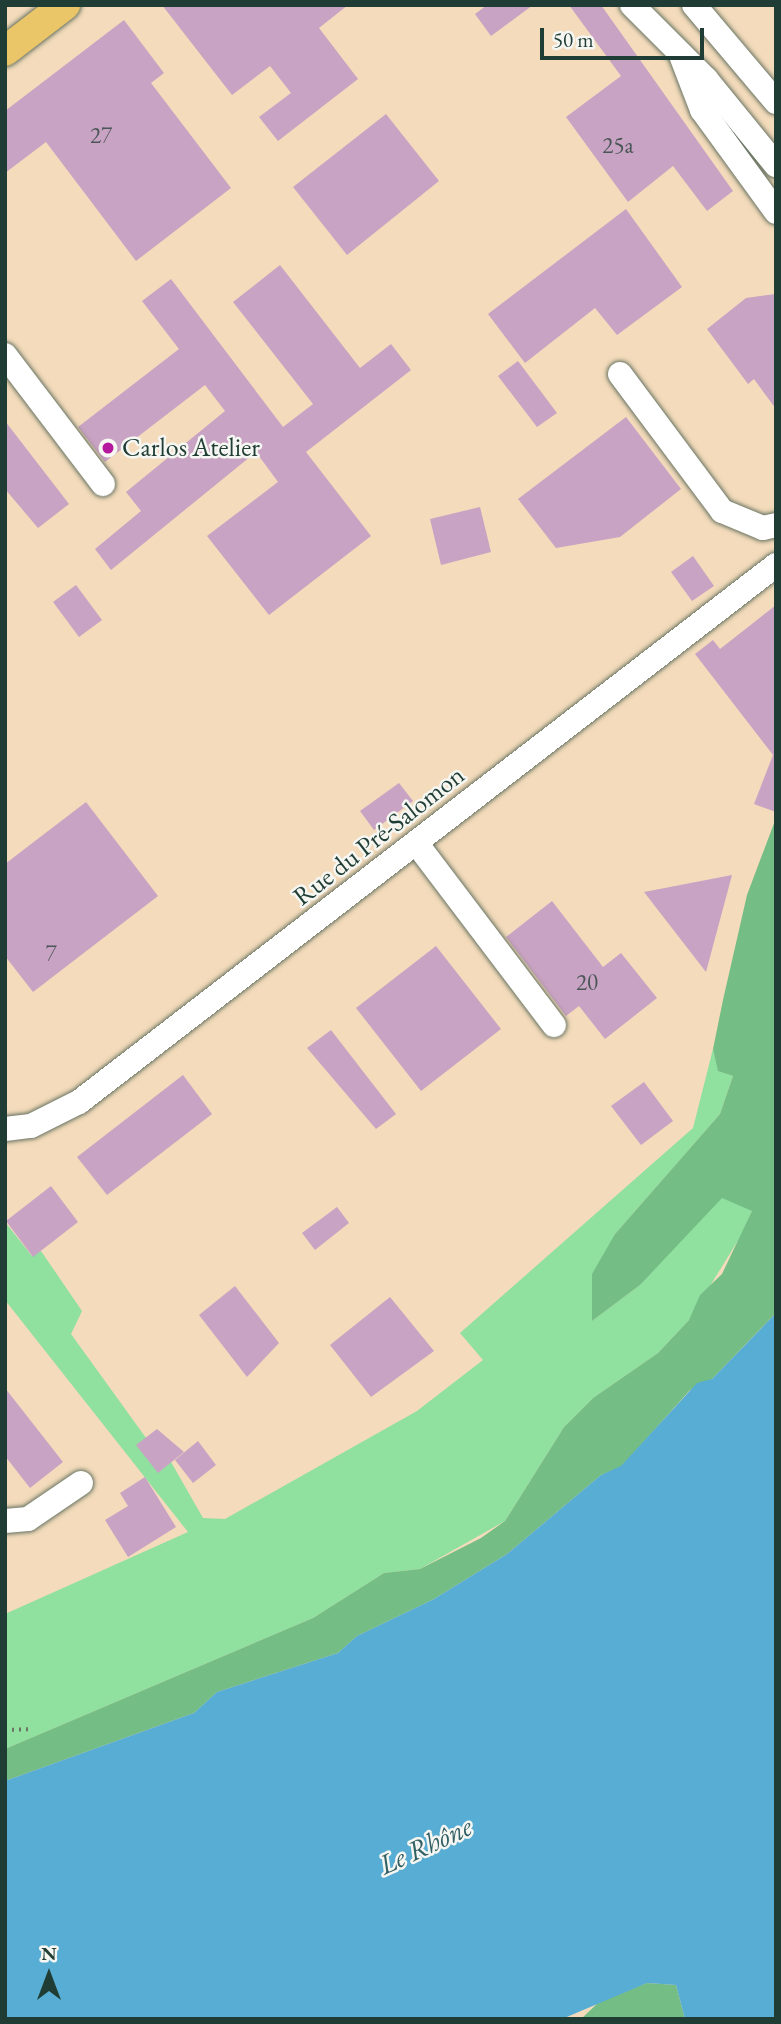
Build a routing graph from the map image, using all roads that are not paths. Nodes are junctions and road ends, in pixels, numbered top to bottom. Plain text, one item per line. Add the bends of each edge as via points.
1 (65, 5) edge
2 (632, 5) edge
3 (694, 5) edge
4 (5, 51) edge
5 (682, 58) junction
6 (776, 102) edge
7 (776, 165) edge
8 (776, 212) edge
9 (5, 355) edge
10 (620, 374) dead end
11 (103, 484) dead end
12 (776, 525) edge
13 (776, 565) edge
14 (416, 844) junction
15 (554, 1025) dead end
16 (5, 1129) edge
17 (81, 1483) dead end
18 (5, 1521) edge

1 - 4 main road
2 - 5 street
3 - 6 street
5 - 7 street via 738,115
5 - 8 street via 689,90
9 - 11 street
10 - 12 street via 722,510 763,528
13 - 14 street, Rue du Pré-Salomon
14 - 15 street
14 - 16 street, Rue du Pré-Salomon via 79,1102 31,1126
17 - 18 street via 28,1519

